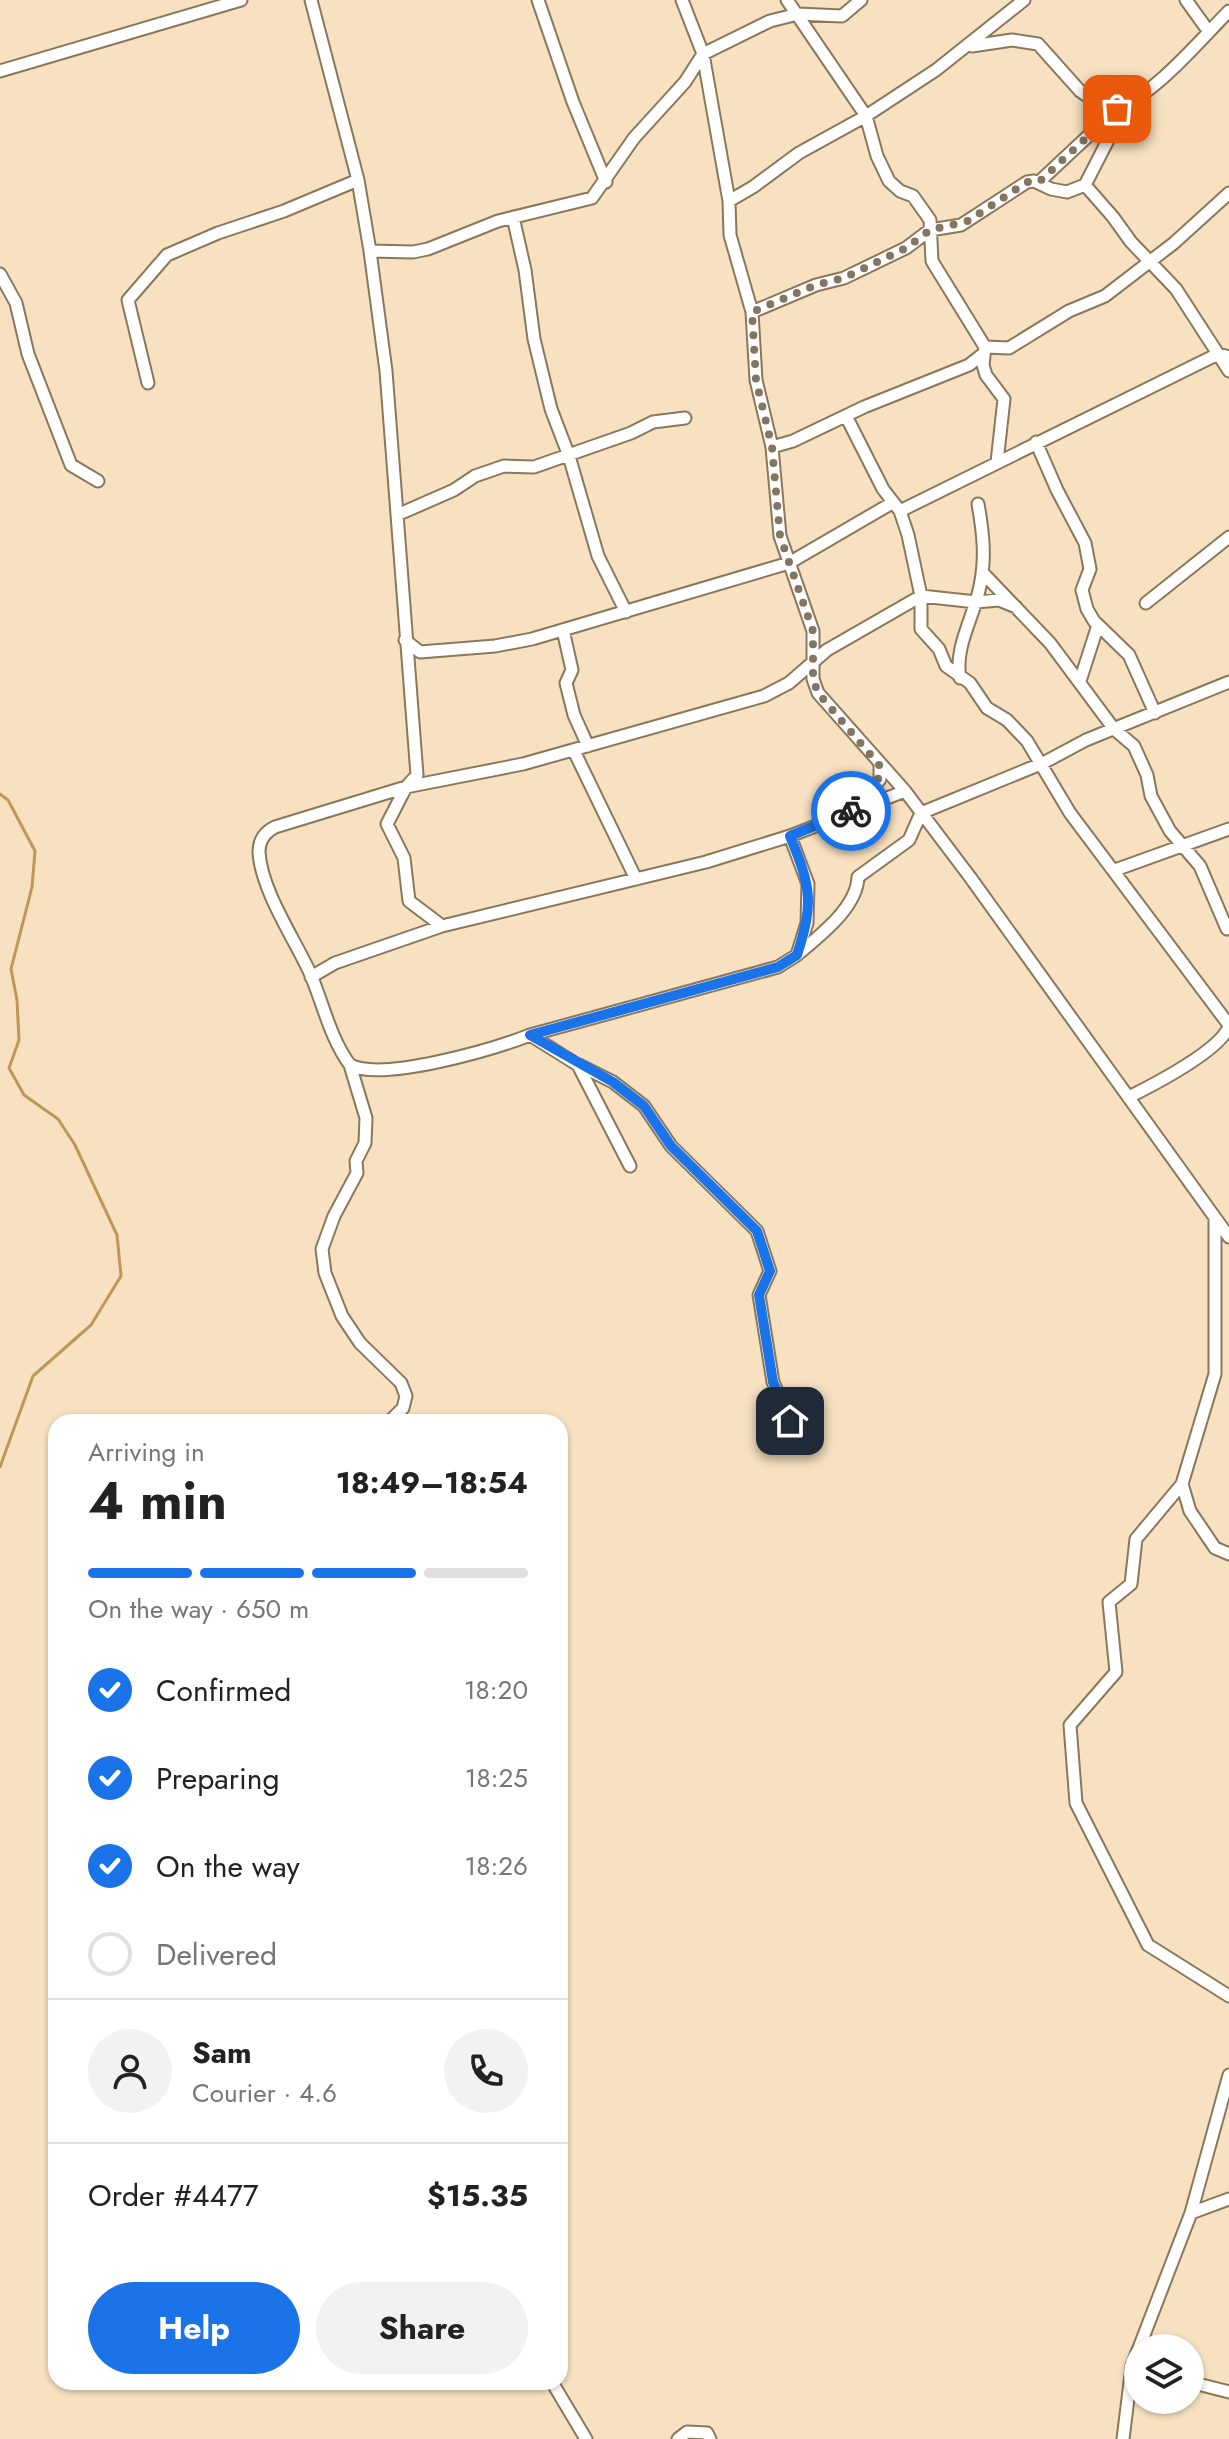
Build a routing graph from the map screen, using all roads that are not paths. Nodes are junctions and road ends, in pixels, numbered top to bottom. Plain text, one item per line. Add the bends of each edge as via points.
1 (241, 0) edge
2 (311, 0) edge
3 (538, 0) edge
4 (682, 0) edge
5 (787, 0) edge
6 (861, 0) edge
7 (1024, 0) edge
8 (1186, 0) edge
9 (1229, 13) edge
10 (798, 14) junction
11 (1209, 32) junction
12 (970, 46) junction
13 (703, 54) junction
14 (0, 71) edge
15 (1122, 107) junction
16 (866, 116) junction
17 (358, 180) junction
18 (606, 182) junction
19 (1039, 182) junction
20 (1085, 185) junction
21 (1229, 193) edge
22 (729, 201) junction
23 (513, 217) junction
24 (930, 230) junction
25 (370, 251) junction
26 (1149, 262) junction
27 (0, 274) edge
28 (752, 312) junction
29 (984, 351) junction
30 (1223, 355) edge
31 (1229, 371) edge
32 (148, 383) dead end
33 (846, 416) junction
34 (685, 418) dead end
35 (1036, 442) junction
36 (772, 447) junction
37 (569, 456) junction
38 (997, 462) junction
39 (98, 481) dead end
40 (978, 504) dead end
41 (896, 507) junction
42 (397, 515) junction
43 (1229, 537) edge
44 (789, 563) junction
45 (982, 572) junction
46 (921, 596) junction
47 (976, 602) junction
48 (1146, 603) dead end
49 (1016, 607) junction
50 (626, 612) junction
51 (1098, 625) junction
52 (563, 630) junction
53 (405, 640) junction
54 (813, 662) junction
55 (960, 678) junction
56 (1080, 681) junction
57 (1229, 682) edge
58 (1155, 713) junction
59 (1114, 729) junction
60 (588, 746) junction
61 (574, 751) junction
62 (1043, 763) junction
63 (880, 766) junction
64 (406, 787) junction
65 (905, 791) junction
66 (860, 807) junction
67 (921, 813) junction
68 (1229, 829) edge
69 (790, 836) junction
70 (1182, 846) junction
71 (1115, 870) junction
72 (636, 879) junction
73 (442, 926) junction
74 (1227, 929) edge
75 (797, 955) junction
76 (311, 977) junction
77 (1229, 1026) edge
78 (530, 1035) junction
79 (350, 1065) junction
80 (578, 1065) junction
81 (1129, 1097) junction
82 (630, 1166) dead end
83 (1215, 1218) junction
84 (1229, 1237) edge
85 (397, 1414) edge
86 (790, 1421) dead end
87 (1182, 1484) junction
88 (1229, 1554) edge
89 (1229, 1996) edge
90 (1229, 2075) edge
91 (1229, 2199) edge
92 (1191, 2213) junction
93 (1144, 2334) edge
94 (1204, 2386) edge
95 (557, 2390) edge
96 (1229, 2392) edge
97 (1127, 2414) edge
98 (586, 2439) edge
99 (678, 2439) edge
100 (710, 2439) edge
101 (1123, 2439) edge

1 - 14 street
2 - 17 street
3 - 18 street
4 - 13 street
5 - 10 street
6 - 10 street via 842,16
7 - 12 street
8 - 11 street
9 - 11 street
10 - 13 street via 758,26
10 - 16 street
11 - 15 street
12 - 15 street via 1012,40 1038,44 1090,100 1109,111
12 - 16 street
13 - 18 street via 634,138
13 - 22 street
15 - 19 street
15 - 20 street
16 - 22 street
16 - 24 street via 889,181 913,196 930,220
17 - 25 street
17 - 32 street via 167,255 128,300
18 - 23 street via 598,194 581,202
19 - 20 street via 1067,192
19 - 24 street via 1027,182 961,225
20 - 26 street
21 - 26 street
22 - 28 street via 730,235
23 - 25 street via 428,249
23 - 37 street via 534,339
24 - 28 street via 906,248 844,278
24 - 29 street via 932,261
25 - 42 street
26 - 29 street via 1105,296 1016,344
26 - 30 street via 1176,289
27 - 39 street via 16,303 28,354 71,465
28 - 36 street via 756,380
29 - 33 street via 969,365
29 - 38 street via 986,375 1005,405
30 - 31 street
30 - 35 street
33 - 36 street
33 - 41 street
34 - 37 street via 653,422
35 - 38 street
35 - 51 street via 1085,543 1090,569 1082,590
36 - 44 street via 780,536
37 - 42 street via 534,467 489,471
37 - 50 street via 598,556
38 - 41 street
40 - 45 street
41 - 44 street
41 - 46 street
42 - 53 street
43 - 48 street
44 - 50 street
44 - 54 street via 813,631
45 - 47 street
45 - 49 street
46 - 47 street
46 - 54 street
46 - 55 street via 921,629
47 - 49 street via 999,600
47 - 55 street via 957,661
49 - 56 street
50 - 52 street
51 - 56 street
51 - 58 street via 1129,655
52 - 53 street via 495,646 420,652
52 - 60 street via 572,670 566,683
53 - 64 street via 417,775
54 - 60 street via 764,696
54 - 63 street via 818,693
55 - 62 street via 970,683 987,708 1016,729
56 - 59 street
57 - 58 street
58 - 59 street
59 - 62 street
59 - 70 street via 1134,746 1151,796
60 - 61 street
61 - 64 street
61 - 72 street
62 - 67 street
62 - 71 street via 1070,813
63 - 65 street
63 - 66 street via 880,779
64 - 73 street via 387,824 404,858 409,901
64 - 76 street via 275,827 261,839 266,882
65 - 66 street
65 - 67 street
66 - 69 street
67 - 75 street via 909,840 858,877 857,889 844,908
67 - 81 street
68 - 70 street
69 - 72 street
69 - 75 street via 808,884 807,923
70 - 71 street
70 - 74 street via 1200,866
71 - 77 street
72 - 73 street
73 - 76 street via 335,963
75 - 78 street via 778,967
76 - 79 street
77 - 81 street via 1222,1038 1175,1073
78 - 79 street via 478,1052 396,1068 374,1071
78 - 80 street
79 - 85 street via 366,1118 365,1143 322,1249 325,1273 342,1316 360,1343 401,1383 406,1396
80 - 82 street
80 - 86 street via 613,1082 644,1106 671,1146 757,1231 770,1271 759,1295 773,1382
81 - 83 street
83 - 84 street
83 - 87 street via 1215,1374
87 - 88 street via 1190,1511 1215,1548
87 - 89 street via 1136,1539 1131,1584 1109,1602 1116,1672 1070,1725 1076,1803 1148,1945
90 - 92 street
91 - 92 street
92 - 93 street
94 - 96 street
95 - 98 street
97 - 101 street
99 - 100 street via 687,2432 707,2433

